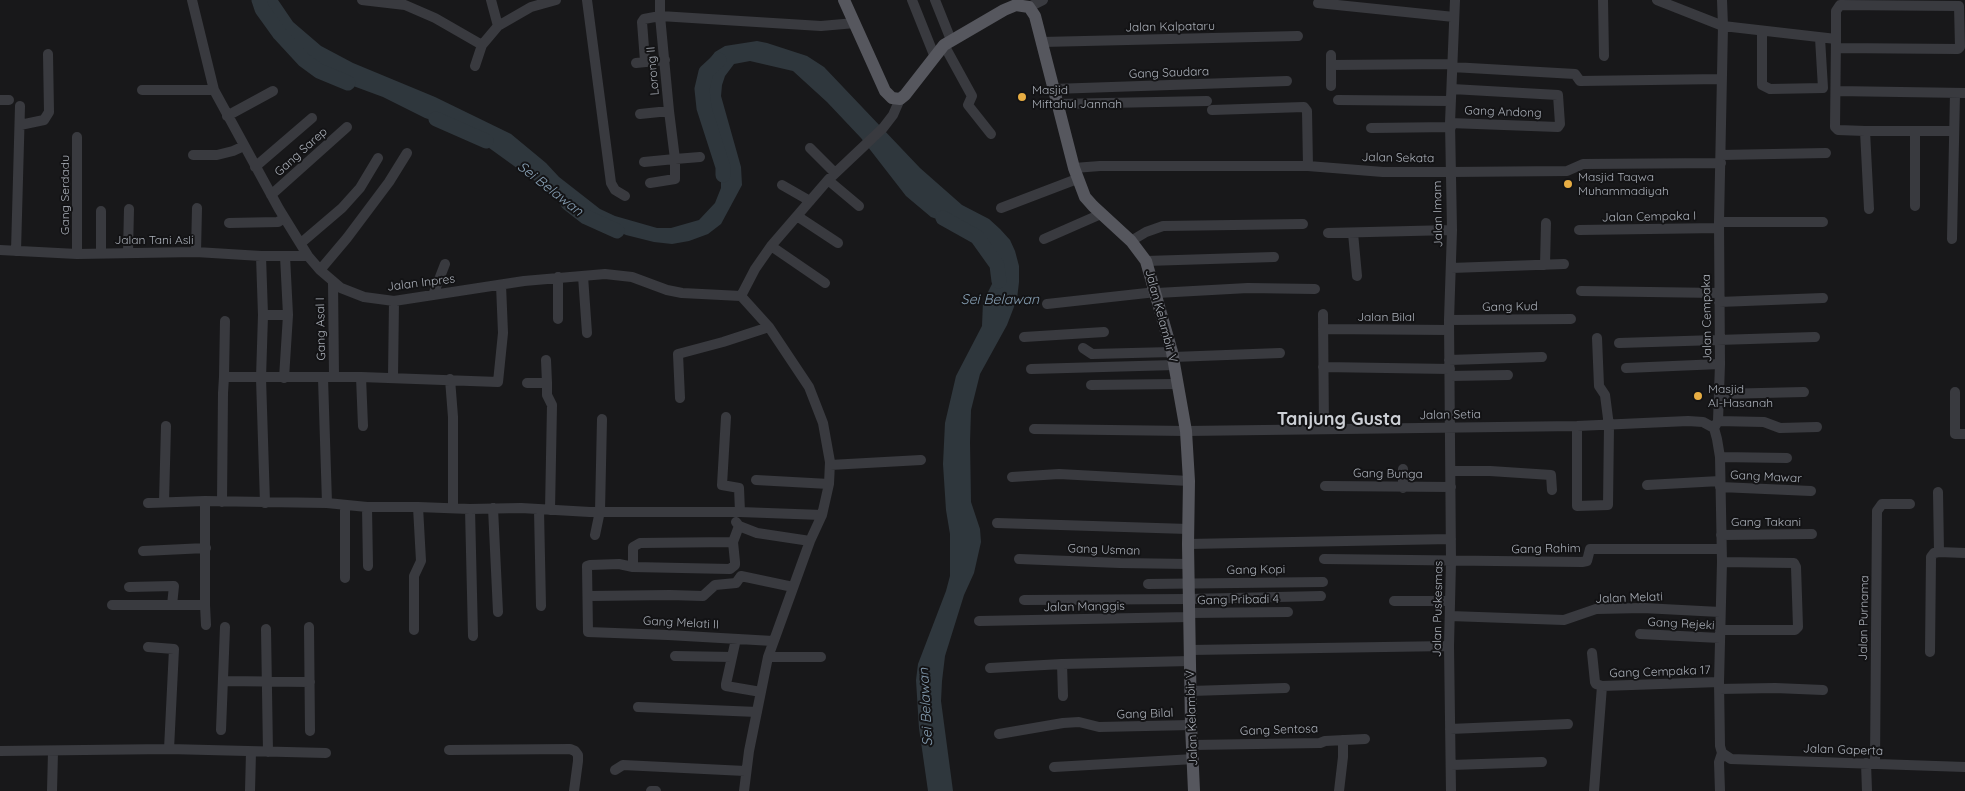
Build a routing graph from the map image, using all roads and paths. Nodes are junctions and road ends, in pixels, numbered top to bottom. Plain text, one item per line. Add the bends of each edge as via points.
1 (192, 0) edge
2 (362, 0) edge
3 (366, 0) edge
4 (421, 0) edge
5 (491, 0) edge
6 (556, 0) edge
7 (587, 0) edge
8 (660, 0) edge
9 (844, 0) edge
10 (912, 0) edge
11 (934, 0) edge
12 (1043, 0) edge
13 (1455, 0) edge
14 (1603, 0) edge
15 (1657, 0) edge
16 (1722, 0) edge
17 (1318, 3) dead end
18 (1674, 3) edge
19 (1025, 4) edge
20 (423, 12) junction
21 (660, 16) junction
22 (1454, 17) junction
23 (855, 23) junction
24 (498, 26) junction
25 (1723, 26) junction
26 (1762, 31) junction
27 (1298, 36) dead end
28 (1830, 40) junction
29 (947, 42) junction
30 (1042, 42) junction
31 (482, 45) junction
32 (48, 54) dead end
33 (934, 55) junction
34 (1604, 56) dead end
35 (665, 60) junction
36 (475, 66) dead end
37 (1452, 66) junction
38 (1721, 78) junction
39 (1287, 81) dead end
40 (1331, 86) dead end
41 (1053, 89) junction
42 (1452, 89) junction
43 (142, 90) dead end
44 (214, 90) junction
45 (273, 91) dead end
46 (1836, 91) junction
47 (1960, 93) edge
48 (900, 99) junction
49 (1338, 100) dead end
50 (1451, 100) junction
51 (1057, 104) junction
52 (20, 106) dead end
53 (669, 111) junction
54 (640, 114) dead end
55 (227, 116) junction
56 (312, 118) dead end
57 (20, 125) junction
58 (1451, 125) junction
59 (347, 127) dead end
60 (1371, 128) dead end
61 (1865, 131) junction
62 (1954, 131) junction
63 (1915, 132) junction
64 (991, 134) dead end
65 (77, 136) dead end
66 (244, 146) junction
67 (810, 148) dead end
68 (1826, 152) dead end
69 (407, 153) dead end
70 (194, 155) dead end
71 (700, 157) dead end
72 (378, 158) dead end
73 (675, 159) junction
74 (1721, 159) junction
75 (644, 162) dead end
76 (1308, 166) junction
77 (255, 167) junction
78 (1450, 172) junction
79 (1076, 173) junction
80 (832, 177) junction
81 (650, 183) dead end
82 (782, 184) dead end
83 (271, 195) junction
84 (625, 196) dead end
85 (810, 201) junction
86 (859, 206) dead end
87 (1915, 206) dead end
88 (197, 208) dead end
89 (1001, 208) dead end
90 (129, 209) dead end
91 (1869, 209) dead end
92 (101, 211) dead end
93 (1101, 214) junction
94 (797, 216) junction
95 (284, 218) junction
96 (1823, 222) dead end
97 (1546, 223) dead end
98 (229, 224) dead end
99 (1302, 224) dead end
100 (1719, 225) junction
101 (1452, 230) junction
102 (1579, 230) dead end
103 (1353, 232) junction
104 (1328, 233) dead end
105 (1044, 239) dead end
106 (1952, 239) dead end
107 (1131, 241) junction
108 (301, 243) junction
109 (838, 243) dead end
110 (771, 246) junction
111 (0, 250) edge
112 (16, 251) junction
113 (128, 252) junction
114 (196, 252) junction
115 (101, 253) junction
116 (77, 254) junction
117 (261, 256) junction
118 (285, 256) junction
119 (308, 256) junction
120 (1274, 258) dead end
121 (1146, 261) junction
122 (445, 264) dead end
123 (1564, 264) dead end
124 (1546, 265) junction
125 (1451, 268) junction
126 (320, 270) junction
127 (583, 276) junction
128 (1357, 276) dead end
129 (558, 277) junction
130 (333, 282) junction
131 (825, 283) dead end
132 (501, 285) junction
133 (1315, 289) dead end
134 (1581, 291) dead end
135 (1157, 293) junction
136 (433, 295) junction
137 (741, 296) junction
138 (1719, 298) junction
139 (1823, 298) dead end
140 (394, 301) junction
141 (1048, 304) dead end
142 (1323, 314) dead end
143 (263, 315) junction
144 (288, 315) junction
145 (558, 319) dead end
146 (1571, 319) dead end
147 (225, 321) dead end
148 (1449, 325) junction
149 (769, 327) junction
150 (1324, 329) junction
151 (1104, 332) dead end
152 (587, 333) dead end
153 (1091, 333) junction
154 (1815, 336) dead end
155 (1024, 337) dead end
156 (1597, 338) dead end
157 (1718, 341) junction
158 (1619, 343) dead end
159 (1280, 354) dead end
160 (1542, 357) dead end
161 (1173, 358) junction
162 (546, 360) dead end
163 (1720, 364) junction
164 (1323, 367) junction
165 (1450, 368) junction
166 (1626, 368) dead end
167 (1031, 369) dead end
168 (1508, 375) dead end
169 (334, 376) junction
170 (361, 376) junction
171 (224, 377) junction
172 (393, 377) junction
173 (261, 378) junction
174 (284, 378) junction
175 (323, 378) junction
176 (450, 379) junction
177 (527, 382) dead end
178 (547, 383) junction
179 (1091, 384) dead end
180 (1178, 384) junction
181 (1804, 392) dead end
182 (1955, 392) dead end
183 (1719, 394) junction
184 (680, 398) dead end
185 (726, 417) dead end
186 (602, 419) dead end
187 (1716, 425) junction
188 (166, 426) dead end
189 (363, 426) dead end
190 (1577, 426) junction
191 (1609, 426) junction
192 (1450, 427) junction
193 (1817, 427) dead end
194 (1034, 429) dead end
195 (1324, 429) junction
196 (1186, 431) junction
197 (1965, 434) edge
198 (1720, 457) junction
199 (1787, 458) dead end
200 (921, 460) dead end
201 (830, 465) junction
202 (1403, 469) dead end
203 (1451, 471) junction
204 (1012, 477) dead end
205 (756, 480) dead end
206 (1189, 481) junction
207 (829, 484) junction
208 (1720, 484) junction
209 (1647, 485) dead end
210 (1325, 486) dead end
211 (1451, 487) junction
212 (1403, 488) junction
213 (1552, 490) dead end
214 (1811, 491) dead end
215 (1938, 492) dead end
216 (205, 501) junction
217 (164, 502) junction
218 (222, 502) junction
219 (148, 503) dead end
220 (265, 503) junction
221 (327, 503) junction
222 (1910, 504) dead end
223 (345, 506) junction
224 (367, 507) junction
225 (418, 507) junction
226 (453, 508) junction
227 (493, 508) junction
228 (470, 509) junction
229 (539, 510) junction
230 (550, 510) junction
231 (600, 511) junction
232 (735, 512) junction
233 (822, 515) junction
234 (997, 523) dead end
235 (740, 526) junction
236 (1188, 529) junction
237 (1812, 534) dead end
238 (595, 535) dead end
239 (1721, 535) junction
240 (1451, 539) junction
241 (810, 541) junction
242 (733, 542) junction
243 (1188, 544) junction
244 (206, 548) junction
245 (1721, 549) junction
246 (143, 551) dead end
247 (1939, 552) junction
248 (1965, 553) edge
249 (1019, 559) dead end
250 (1324, 560) dead end
251 (1451, 561) junction
252 (1722, 562) junction
253 (1188, 564) junction
254 (368, 566) dead end
255 (632, 566) junction
256 (345, 578) dead end
257 (1323, 582) dead end
258 (1148, 584) dead end
259 (1189, 584) junction
260 (129, 587) dead end
261 (793, 587) junction
262 (588, 596) junction
263 (1321, 596) dead end
264 (1189, 599) junction
265 (1024, 600) dead end
266 (1394, 601) dead end
267 (1450, 601) junction
268 (112, 605) dead end
269 (172, 605) junction
270 (205, 605) junction
271 (541, 606) dead end
272 (498, 612) dead end
273 (1288, 612) dead end
274 (1720, 612) junction
275 (1190, 615) junction
276 (1450, 616) junction
277 (979, 621) dead end
278 (206, 625) dead end
279 (309, 626) dead end
280 (225, 627) dead end
281 (266, 629) dead end
282 (414, 630) dead end
283 (1640, 634) dead end
284 (1720, 634) junction
285 (474, 636) dead end
286 (736, 639) junction
287 (773, 641) junction
288 (1449, 646) junction
289 (148, 647) dead end
290 (1930, 652) dead end
291 (1592, 653) dead end
292 (675, 656) dead end
293 (821, 656) dead end
294 (1190, 656) junction
295 (732, 657) junction
296 (768, 657) junction
297 (1062, 664) junction
298 (990, 668) dead end
299 (223, 681) junction
300 (267, 682) junction
301 (310, 682) junction
302 (1602, 686) junction
303 (1719, 686) junction
304 (1284, 688) dead end
305 (1823, 690) dead end
306 (1191, 691) junction
307 (761, 692) junction
308 (1063, 696) dead end
309 (638, 707) dead end
310 (757, 712) junction
311 (1568, 724) dead end
312 (1192, 725) junction
313 (1450, 729) junction
314 (221, 730) dead end
315 (310, 731) dead end
316 (998, 734) dead end
317 (1365, 739) dead end
318 (1343, 740) junction
319 (1193, 744) junction
320 (169, 749) junction
321 (450, 750) dead end
322 (0, 751) edge
323 (53, 752) junction
324 (251, 752) junction
325 (268, 752) junction
326 (326, 753) dead end
327 (1722, 753) junction
328 (1194, 759) junction
329 (1542, 762) dead end
330 (1870, 763) junction
331 (1451, 765) junction
332 (1054, 767) dead end
333 (1965, 767) edge
334 (615, 770) dead end
335 (745, 771) junction
336 (52, 791) edge
337 (250, 791) edge
338 (574, 791) edge
339 (651, 791) edge
340 (656, 791) edge
341 (744, 791) edge
342 (1194, 791) edge
343 (1339, 791) edge
344 (1451, 791) edge
345 (1594, 791) edge
346 (1720, 791) edge
347 (1867, 791) edge

1 - 44 street, Jalan Inpres
2 - 3 street
3 - 20 street
4 - 20 street
5 - 24 street
6 - 24 street via 531,7
7 - 84 street via 611,183
8 - 21 street, Lorong II
9 - 23 main road
10 - 33 street
11 - 29 street
12 - 19 street
13 - 22 street, Jalan Imam
14 - 34 street
15 - 18 street
16 - 25 street, Jalan Cempaka
17 - 22 street
18 - 25 street
19 - 29 main road via 1004,10
19 - 30 main road, Jalan Kelambir V via 1035,16
20 - 31 street
21 - 23 street via 821,26
21 - 35 street, Lorong II
21 - 35 street via 642,22 641,62
22 - 37 street, Jalan Imam
23 - 48 main road via 885,92
24 - 31 street
25 - 26 street
25 - 38 street, Jalan Cempaka
26 - 28 street
26 - 28 street via 1762,85 1770,89 1824,88
27 - 30 street, Jalan Kalpataru
28 - 28 street via 1840,5 1959,6 1958,49
28 - 46 street
29 - 33 main road
29 - 64 street via 971,94 968,105
30 - 41 main road, Jalan Kelambir V
31 - 36 street
32 - 57 street via 49,112 44,120
33 - 48 main road
35 - 53 street, Lorong II
37 - 38 street via 1575,74 1580,81
37 - 40 street via 1331,60
37 - 42 street, Jalan Imam
38 - 74 street, Jalan Cempaka
39 - 41 street, Gang Saudara
41 - 51 main road, Jalan Kelambir V
42 - 50 street, Jalan Imam
42 - 58 street, Gang Andong via 1558,95 1560,124 1558,127
43 - 44 street
44 - 55 street, Jalan Inpres
45 - 55 street
46 - 47 street
46 - 61 street via 1836,129
47 - 62 street
48 - 80 street via 883,128
49 - 50 street
50 - 58 street, Jalan Imam
51 - 76 street via 1304,107 1307,111
51 - 79 main road, Jalan Kelambir V
52 - 57 street
53 - 54 street, Lorong II
53 - 73 street
55 - 66 street, Jalan Inpres
56 - 77 street
57 - 112 street
58 - 60 street, Gang Andong
58 - 78 street, Jalan Imam
59 - 83 street, Gang Sarep
61 - 63 street
61 - 91 street
62 - 63 street
62 - 106 street
63 - 87 street
65 - 116 street, Gang Serdadu
66 - 70 street via 217,155
66 - 77 street, Jalan Inpres
67 - 80 street
68 - 74 street, Jalan Sekata
69 - 126 street via 348,238
71 - 73 street
72 - 108 street via 360,188 342,208
73 - 75 street
73 - 81 street via 675,179
74 - 78 street, Jalan Sekata via 1583,164 1567,171
74 - 100 street, Jalan Cempaka
76 - 78 street, Jalan Sekata via 1383,172
76 - 79 street, Jalan Sekata via 1100,166
77 - 83 street, Jalan Inpres
78 - 101 street, Jalan Imam
79 - 89 street, Jalan Sekata
79 - 93 main road, Jalan Kelambir V via 1089,202
80 - 85 street
80 - 86 street
82 - 85 street
83 - 95 street, Jalan Inpres
85 - 94 street
88 - 114 street
90 - 113 street
92 - 115 street
93 - 105 street
93 - 107 main road, Jalan Kelambir V
94 - 109 street
94 - 110 street
95 - 98 street via 278,222
95 - 108 street, Jalan Inpres
96 - 100 street, Jalan Cempaka I
97 - 124 street
99 - 107 street via 1163,226
100 - 102 street, Jalan Cempaka I
100 - 138 street, Jalan Cempaka
101 - 103 street
101 - 125 street, Jalan Imam
103 - 104 street
103 - 128 street
107 - 121 main road, Jalan Kelambir V
108 - 119 street, Jalan Inpres
110 - 131 street
110 - 137 street
111 - 112 street, Jalan Tani Asli
112 - 116 street, Jalan Tani Asli
113 - 114 street, Jalan Tani Asli
113 - 115 street, Jalan Tani Asli
114 - 117 street, Jalan Tani Asli
115 - 116 street, Jalan Tani Asli
117 - 118 street, Jalan Tani Asli
117 - 143 street
118 - 119 street, Jalan Tani Asli
118 - 144 street
119 - 126 street, Jalan Inpres
120 - 121 street
121 - 135 main road, Jalan Kelambir V
122 - 136 street
123 - 124 street
124 - 125 street
125 - 148 street, Jalan Imam
126 - 130 street, Jalan Inpres
127 - 129 street, Jalan Inpres
127 - 137 street, Jalan Inpres via 618,275 682,293
127 - 152 street
129 - 132 street, Jalan Inpres
129 - 145 street
130 - 140 street, Jalan Inpres via 364,298
130 - 169 street, Gang Asal I
132 - 136 street, Jalan Inpres
132 - 176 street via 503,333 498,382
133 - 135 street via 1248,288
134 - 138 street
135 - 141 street
135 - 161 main road, Jalan Kelambir V
136 - 140 street, Jalan Inpres
137 - 149 street
138 - 139 street
138 - 157 street, Jalan Cempaka
140 - 172 street
142 - 150 street
143 - 144 street
143 - 173 street
144 - 174 street
146 - 148 street, Gang Kud
147 - 171 street
148 - 150 street, Jalan Bilal
148 - 165 street, Jalan Imam
149 - 184 street via 678,354
149 - 201 street via 809,387 823,423
150 - 164 street
151 - 153 street
153 - 155 street
153 - 161 street via 1087,351
154 - 157 street
156 - 191 street via 1599,386 1605,395
157 - 158 street
157 - 163 street, Jalan Cempaka
159 - 161 street
160 - 165 street
161 - 167 street
161 - 180 main road, Jalan Kelambir V
162 - 178 street
163 - 166 street
163 - 183 street, Jalan Cempaka
164 - 165 street
164 - 195 street
165 - 168 street
165 - 192 street, Jalan Imam
169 - 170 street
169 - 175 street
170 - 172 street
170 - 189 street
171 - 173 street
171 - 218 street
172 - 176 street
173 - 174 street
173 - 220 street
174 - 175 street
175 - 221 street
176 - 226 street
177 - 178 street
178 - 230 street via 552,410
179 - 180 street
180 - 196 main road, Jalan Kelambir V
181 - 183 street
182 - 197 street via 1955,434
183 - 187 street, Jalan Cempaka
185 - 232 street via 722,485 739,488
186 - 231 street
187 - 191 street, Jalan Setia via 1688,421
187 - 193 street, Jalan Setia via 1764,422 1780,428
187 - 198 street, Jalan Cempaka
188 - 217 street
190 - 191 street, Jalan Setia
190 - 191 street via 1576,502 1579,507 1608,504
190 - 192 street, Jalan Setia
192 - 195 street, Jalan Setia
192 - 203 street, Jalan Puskesmas
194 - 196 street, Jalan Setia
195 - 196 street, Jalan Setia
196 - 206 main road, Jalan Kelambir V
198 - 199 street
198 - 208 street, Jalan Cempaka
200 - 201 street
201 - 207 street
202 - 212 street
203 - 211 street, Jalan Puskesmas
203 - 213 street via 1551,475
204 - 206 street via 1059,474
205 - 207 street
206 - 236 main road, Jalan Kelambir V
207 - 233 street
208 - 209 street, Gang Mawar
208 - 214 street, Gang Mawar
208 - 239 street, Jalan Cempaka
210 - 212 street, Gang Bunga
211 - 212 street, Gang Bunga
211 - 240 street, Jalan Puskesmas
215 - 247 street
216 - 217 street
216 - 218 street
216 - 244 street
217 - 219 street
218 - 220 street
220 - 221 street
221 - 223 street
222 - 330 street, Jalan Purnama via 1882,504 1877,511
223 - 224 street
223 - 256 street
224 - 225 street
224 - 254 street
225 - 226 street
225 - 282 street via 421,561 414,576
226 - 228 street
227 - 228 street
227 - 229 street
227 - 272 street
228 - 285 street
229 - 230 street
229 - 271 street
230 - 231 street
231 - 232 street
231 - 238 street
232 - 233 street
232 - 235 street
233 - 241 street
234 - 236 street
235 - 241 street via 768,536
235 - 242 street
236 - 243 main road, Jalan Kelambir V
237 - 239 street, Gang Takani
239 - 245 street, Jalan Cempaka
240 - 243 street
240 - 251 street, Jalan Puskesmas
241 - 261 street
242 - 255 street via 637,544 633,547
242 - 255 street via 735,562 730,569
243 - 253 main road, Jalan Kelambir V
244 - 246 street
244 - 270 street
245 - 251 street, Gang Rahim via 1590,549 1587,561 1582,562
245 - 252 street, Jalan Cempaka
247 - 248 street
247 - 290 street via 1931,557
249 - 253 street, Gang Usman
250 - 251 street
251 - 267 street, Jalan Puskesmas
252 - 274 street, Jalan Cempaka
252 - 284 street, Gang Rejeki via 1794,563 1798,627 1795,630
253 - 259 main road, Jalan Kelambir V
255 - 262 street via 590,564 587,569
257 - 259 street, Gang Kopi
258 - 259 street, Gang Kopi
259 - 264 main road, Jalan Kelambir V
260 - 269 street via 174,586
261 - 262 street via 741,576 736,584 715,585 703,596
261 - 287 street
262 - 286 street, Gang Melati II via 588,632
263 - 264 street
264 - 265 street
264 - 275 main road, Jalan Kelambir V
266 - 267 street
267 - 276 street, Jalan Puskesmas
268 - 269 street
269 - 270 street
270 - 278 street
273 - 275 street, Gang Pribadi 4
274 - 276 street, Jalan Melati via 1596,609 1564,620
274 - 284 street, Jalan Cempaka
275 - 277 street, Jalan Manggis
275 - 294 main road, Jalan Kelambir V
276 - 288 street, Jalan Puskesmas
279 - 301 street
280 - 299 street
281 - 300 street
283 - 284 street, Gang Rejeki
284 - 303 street, Jalan Cempaka
286 - 287 street, Gang Melati II
286 - 295 street
287 - 296 street
288 - 294 street
288 - 313 street, Jalan Puskesmas
289 - 320 street via 174,649
291 - 302 street via 1595,682
292 - 295 street
293 - 296 street
294 - 297 street
294 - 306 main road, Jalan Kelambir V
295 - 307 street via 726,686
296 - 307 street
297 - 298 street
297 - 308 street
299 - 300 street
299 - 314 street
300 - 301 street
300 - 325 street
301 - 315 street
302 - 303 street, Gang Cempaka 17
302 - 345 street
303 - 305 street, Gang Cempaka 17
303 - 327 street, Jalan Cempaka
304 - 306 street
306 - 312 main road, Jalan Kelambir V
307 - 310 street
309 - 310 street
310 - 335 street
311 - 313 street
312 - 316 street, Gang Bilal via 1099,727 1079,722
312 - 319 main road, Jalan Kelambir V
313 - 331 street, Jalan Puskesmas
317 - 318 street, Gang Sentosa
318 - 319 street, Gang Sentosa
318 - 343 street
319 - 328 main road, Jalan Kelambir V
320 - 323 street
320 - 324 street
321 - 338 street via 575,751 578,761
322 - 323 street
323 - 336 street
324 - 325 street
324 - 337 street
325 - 326 street
327 - 330 street, Jalan Gaperta via 1731,759
327 - 346 street, Jalan Cempaka via 1719,762
328 - 332 street
328 - 342 main road, Jalan Kelambir V
329 - 331 street
330 - 333 street, Jalan Gaperta
330 - 347 street
331 - 344 street, Jalan Puskesmas
334 - 335 street via 623,765
335 - 341 street
339 - 340 street

